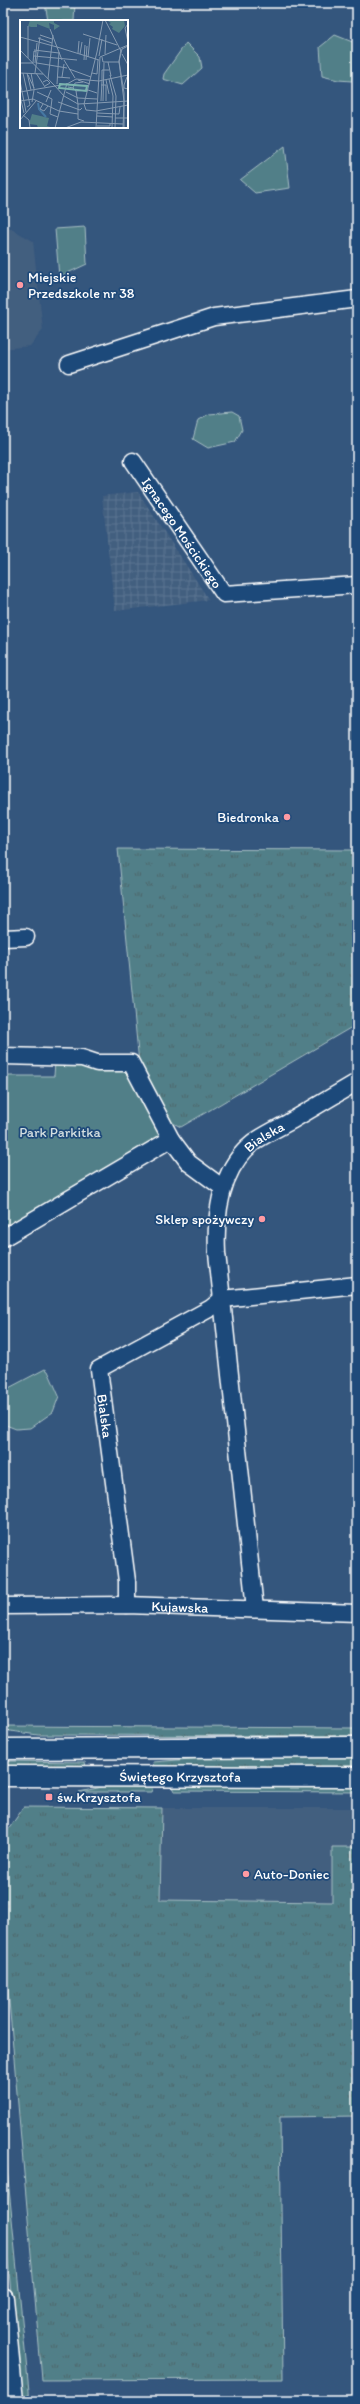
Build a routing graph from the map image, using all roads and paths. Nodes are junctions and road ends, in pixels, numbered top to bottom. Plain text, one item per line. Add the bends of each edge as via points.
1 (357, 299) edge
2 (69, 364) dead end
3 (133, 461) dead end
4 (357, 585) edge
5 (26, 937) dead end
6 (3, 938) edge
7 (3, 1056) edge
8 (357, 1082) edge
9 (171, 1139) junction
10 (223, 1188) junction
11 (3, 1238) edge
12 (357, 1285) edge
13 (222, 1299) junction
14 (127, 1605) junction
15 (3, 1606) edge
16 (254, 1609) junction
17 (357, 1613) edge
18 (357, 1747) edge
19 (5, 1748) edge
20 (3, 1776) edge
21 (357, 1777) edge
22 (3, 2298) edge
23 (13, 2401) edge

1 - 2 street via 214,317
3 - 4 street, Ignacego Mościckiego via 224,594
5 - 6 street
7 - 9 street via 82,1058 97,1063 131,1063
8 - 10 street, Bialska via 256,1141 240,1158
9 - 10 street via 189,1163
9 - 11 street
10 - 13 street, Bialska via 217,1211 216,1233
12 - 13 street
13 - 14 street, Bialska via 211,1308 99,1369 126,1574
13 - 16 street, Bialska
14 - 15 street, Kujawska
14 - 16 street, Kujawska
16 - 17 street, Kujawska
18 - 19 main road, Świętego Krzysztofa
20 - 21 main road, Świętego Krzysztofa
22 - 23 main road

